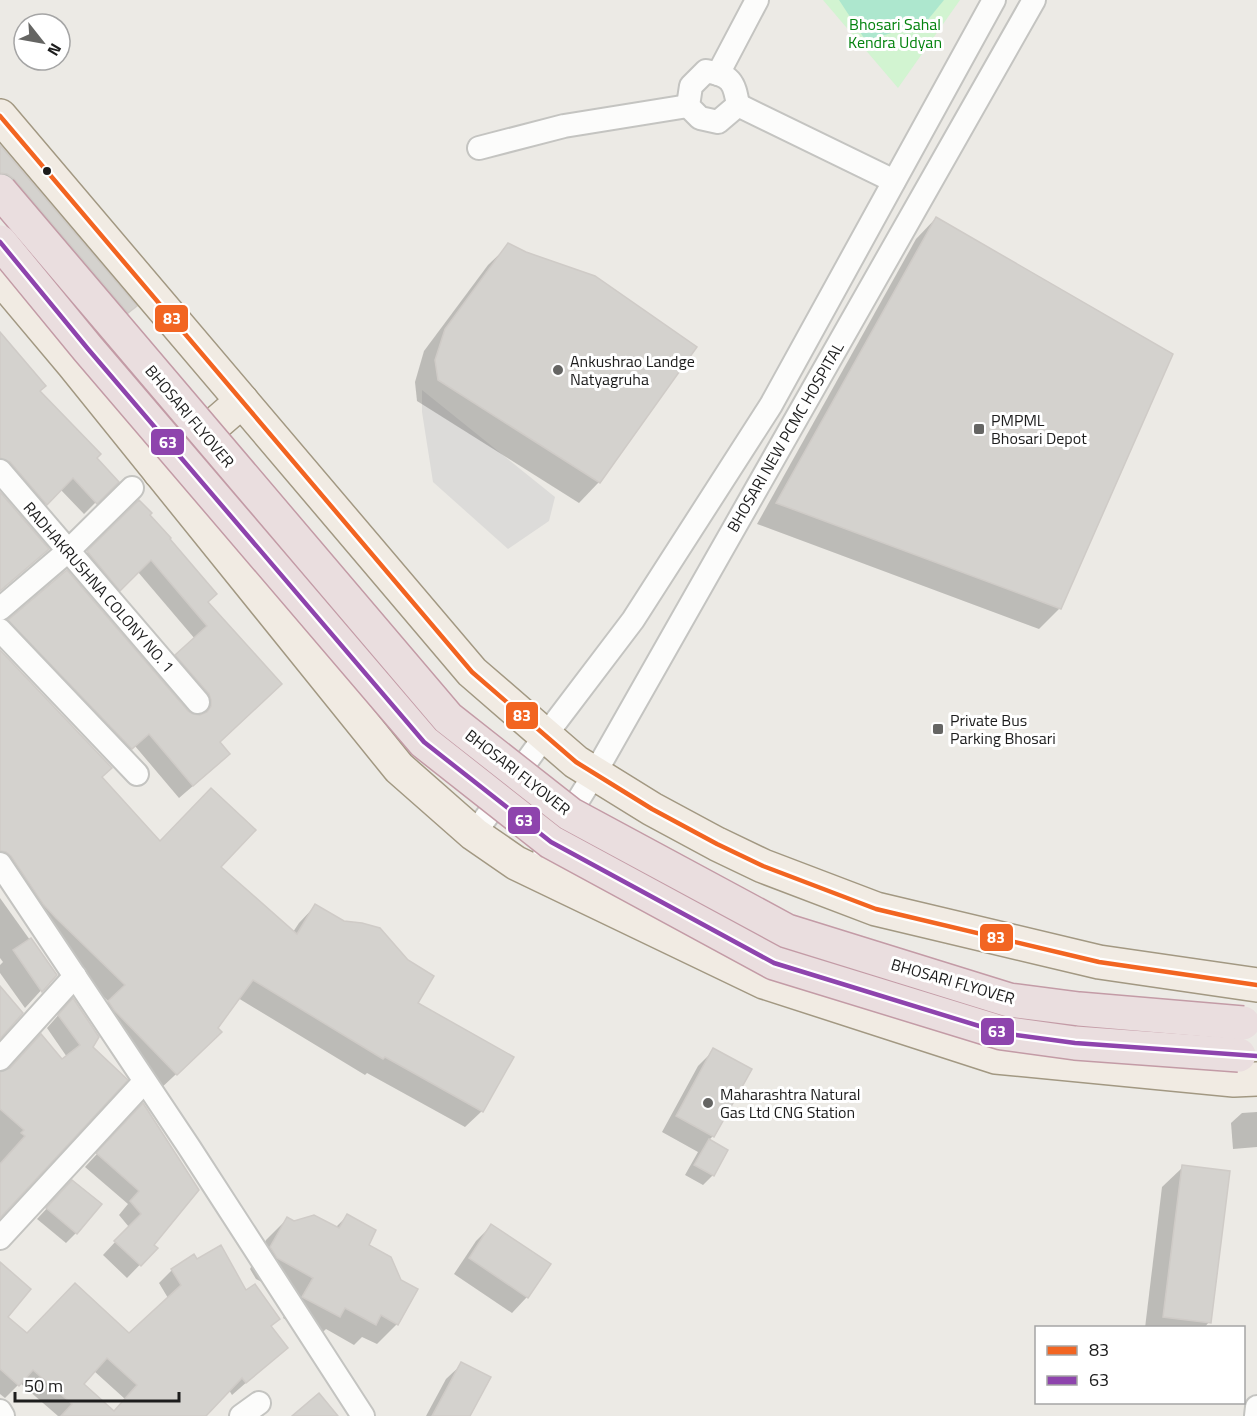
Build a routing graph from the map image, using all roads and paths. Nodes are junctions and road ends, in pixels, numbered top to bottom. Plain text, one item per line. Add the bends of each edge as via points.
1 (757, 0) edge
2 (994, 0) edge
3 (1034, 0) edge
4 (718, 74) junction
5 (738, 105) junction
6 (688, 106) junction
7 (0, 116) edge
8 (479, 148) dead end
9 (894, 182) junction
10 (0, 191) edge
11 (0, 242) edge
12 (0, 278) edge
13 (242, 401) junction
14 (0, 471) edge
15 (160, 472) junction
16 (132, 488) dead end
17 (68, 550) junction
18 (0, 609) edge
19 (0, 630) edge
20 (198, 702) dead end
21 (545, 736) junction
22 (594, 773) junction
23 (137, 774) dead end
24 (474, 834) junction
25 (0, 864) edge
26 (532, 872) junction
27 (75, 976) junction
28 (1257, 985) edge
29 (1243, 1023) dead end
30 (0, 1059) edge
31 (1248, 1067) edge
32 (144, 1082) junction
33 (0, 1238) edge
34 (1257, 1407) edge
35 (0, 1411) edge
36 (3, 1416) edge
37 (363, 1416) edge
38 (1256, 1416) edge

1 - 4 street
2 - 9 street, BHOSARI NEW PCMC HOSPITAL
3 - 22 street, BHOSARI NEW PCMC HOSPITAL
4 - 5 street via 735,86
4 - 6 street via 706,71 691,86
5 - 6 street via 718,122 700,118
5 - 9 street
6 - 8 street via 564,126
7 - 13 main road
9 - 21 street, BHOSARI NEW PCMC HOSPITAL via 771,405 633,620
10 - 29 highway, BHOSARI FLYOVER, bridge via 448,718 570,814 787,931 1009,1000
11 - 31 highway, BHOSARI FLYOVER, bridge via 424,742 551,843 774,963 1002,1033
12 - 15 main road
13 - 15 main road
13 - 21 main road via 472,672
14 - 17 street, RADHAKRUSHNA COLONY NO. 1
15 - 24 main road via 399,768
16 - 17 street
17 - 18 street
17 - 20 street, RADHAKRUSHNA COLONY NO. 1
19 - 23 street
21 - 22 main road
21 - 24 street, BHOSARI NEW PCMC HOSPITAL
22 - 26 street, BHOSARI NEW PCMC HOSPITAL
22 - 28 main road via 717,844 876,909 1099,962
24 - 26 main road
25 - 27 street
26 - 31 main road via 764,982 996,1057 1234,1080
27 - 30 street
27 - 32 street
32 - 33 street
32 - 37 street
34 - 38 street
35 - 36 street

